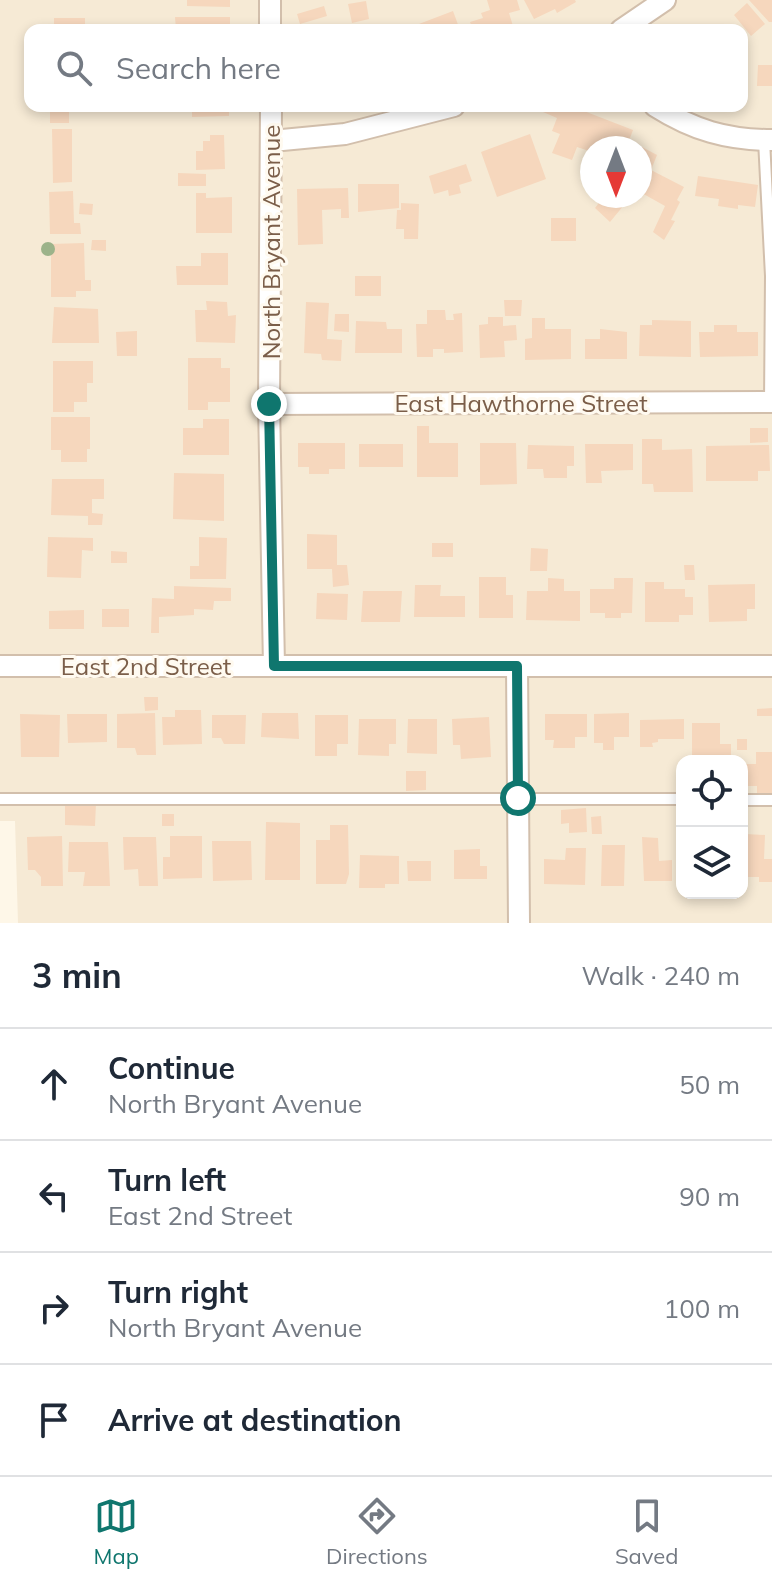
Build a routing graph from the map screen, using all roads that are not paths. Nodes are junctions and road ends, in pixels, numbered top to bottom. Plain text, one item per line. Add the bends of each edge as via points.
1 (270, 0) edge
2 (665, 0) edge
3 (270, 24) edge
4 (630, 24) edge
5 (271, 112) edge
6 (431, 112) edge
7 (666, 112) edge
8 (768, 140) edge
9 (272, 141) junction
10 (771, 402) edge
11 (269, 404) junction
12 (0, 666) edge
13 (274, 666) junction
14 (517, 666) junction
15 (772, 666) edge
16 (518, 798) junction
17 (0, 799) edge
18 (676, 799) edge
19 (748, 800) edge
20 (772, 800) edge
21 (519, 923) edge

1 - 3 street
2 - 4 street
5 - 9 street, North Bryant Avenue
6 - 9 street via 345,134
7 - 8 street via 698,130
8 - 10 lane
9 - 11 street, North Bryant Avenue
10 - 11 street, East Hawthorne Street
11 - 13 street, North Bryant Avenue
12 - 13 street, East 2nd Street
13 - 14 street, East 2nd Street
14 - 15 street, East 2nd Street
14 - 16 street
16 - 17 lane
16 - 18 lane
16 - 21 street
19 - 20 lane

